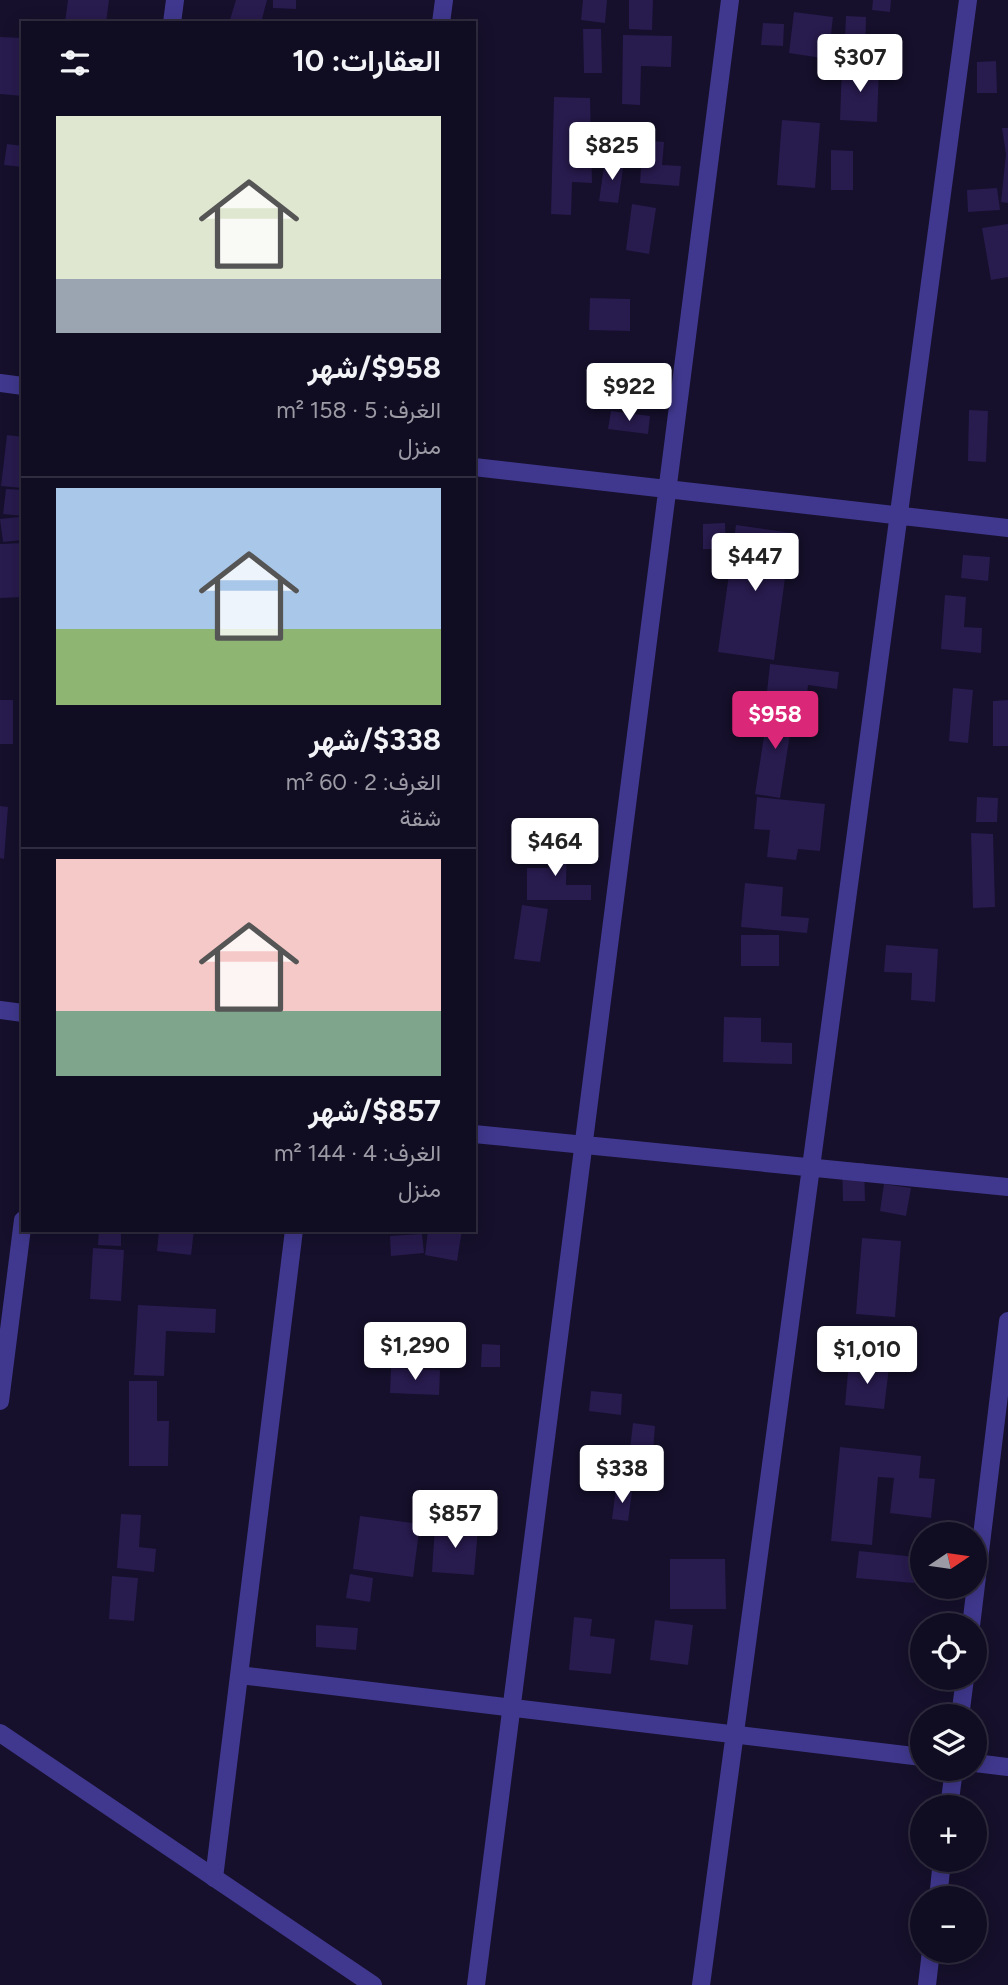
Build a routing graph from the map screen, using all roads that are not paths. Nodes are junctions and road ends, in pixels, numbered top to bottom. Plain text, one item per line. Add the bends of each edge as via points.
1 (175, 0) edge
2 (444, 0) edge
3 (730, 0) edge
4 (968, 0) edge
5 (172, 21) edge
6 (441, 21) edge
7 (0, 383) edge
8 (21, 386) edge
9 (476, 467) edge
10 (667, 490) junction
11 (899, 516) junction
12 (1008, 528) edge
13 (0, 1010) edge
14 (21, 1013) edge
15 (476, 1134) edge
16 (583, 1145) junction
17 (811, 1167) junction
18 (1008, 1187) edge
19 (21, 1232) edge
20 (294, 1232) edge
21 (1008, 1321) edge
22 (0, 1401) edge
23 (973, 1613) edge
24 (239, 1675) junction
25 (512, 1707) junction
26 (0, 1733) edge
27 (735, 1734) junction
28 (910, 1756) edge
29 (987, 1764) edge
30 (1008, 1767) edge
31 (215, 1878) junction
32 (930, 1963) edge
33 (373, 1985) edge
34 (476, 1985) edge
35 (701, 1985) edge
36 (927, 1985) edge

1 - 5 street
2 - 6 street
3 - 10 street
4 - 11 street
7 - 8 street
9 - 10 street
10 - 11 street
10 - 16 street
11 - 12 street
11 - 17 street
13 - 14 street
15 - 16 street
16 - 17 street
16 - 25 street
17 - 18 street
17 - 27 street
19 - 22 street
20 - 24 street
21 - 23 street
24 - 25 street
24 - 31 street
25 - 27 street
25 - 34 street
26 - 31 street
27 - 28 street
27 - 35 street
29 - 30 street
31 - 33 street
32 - 36 street

